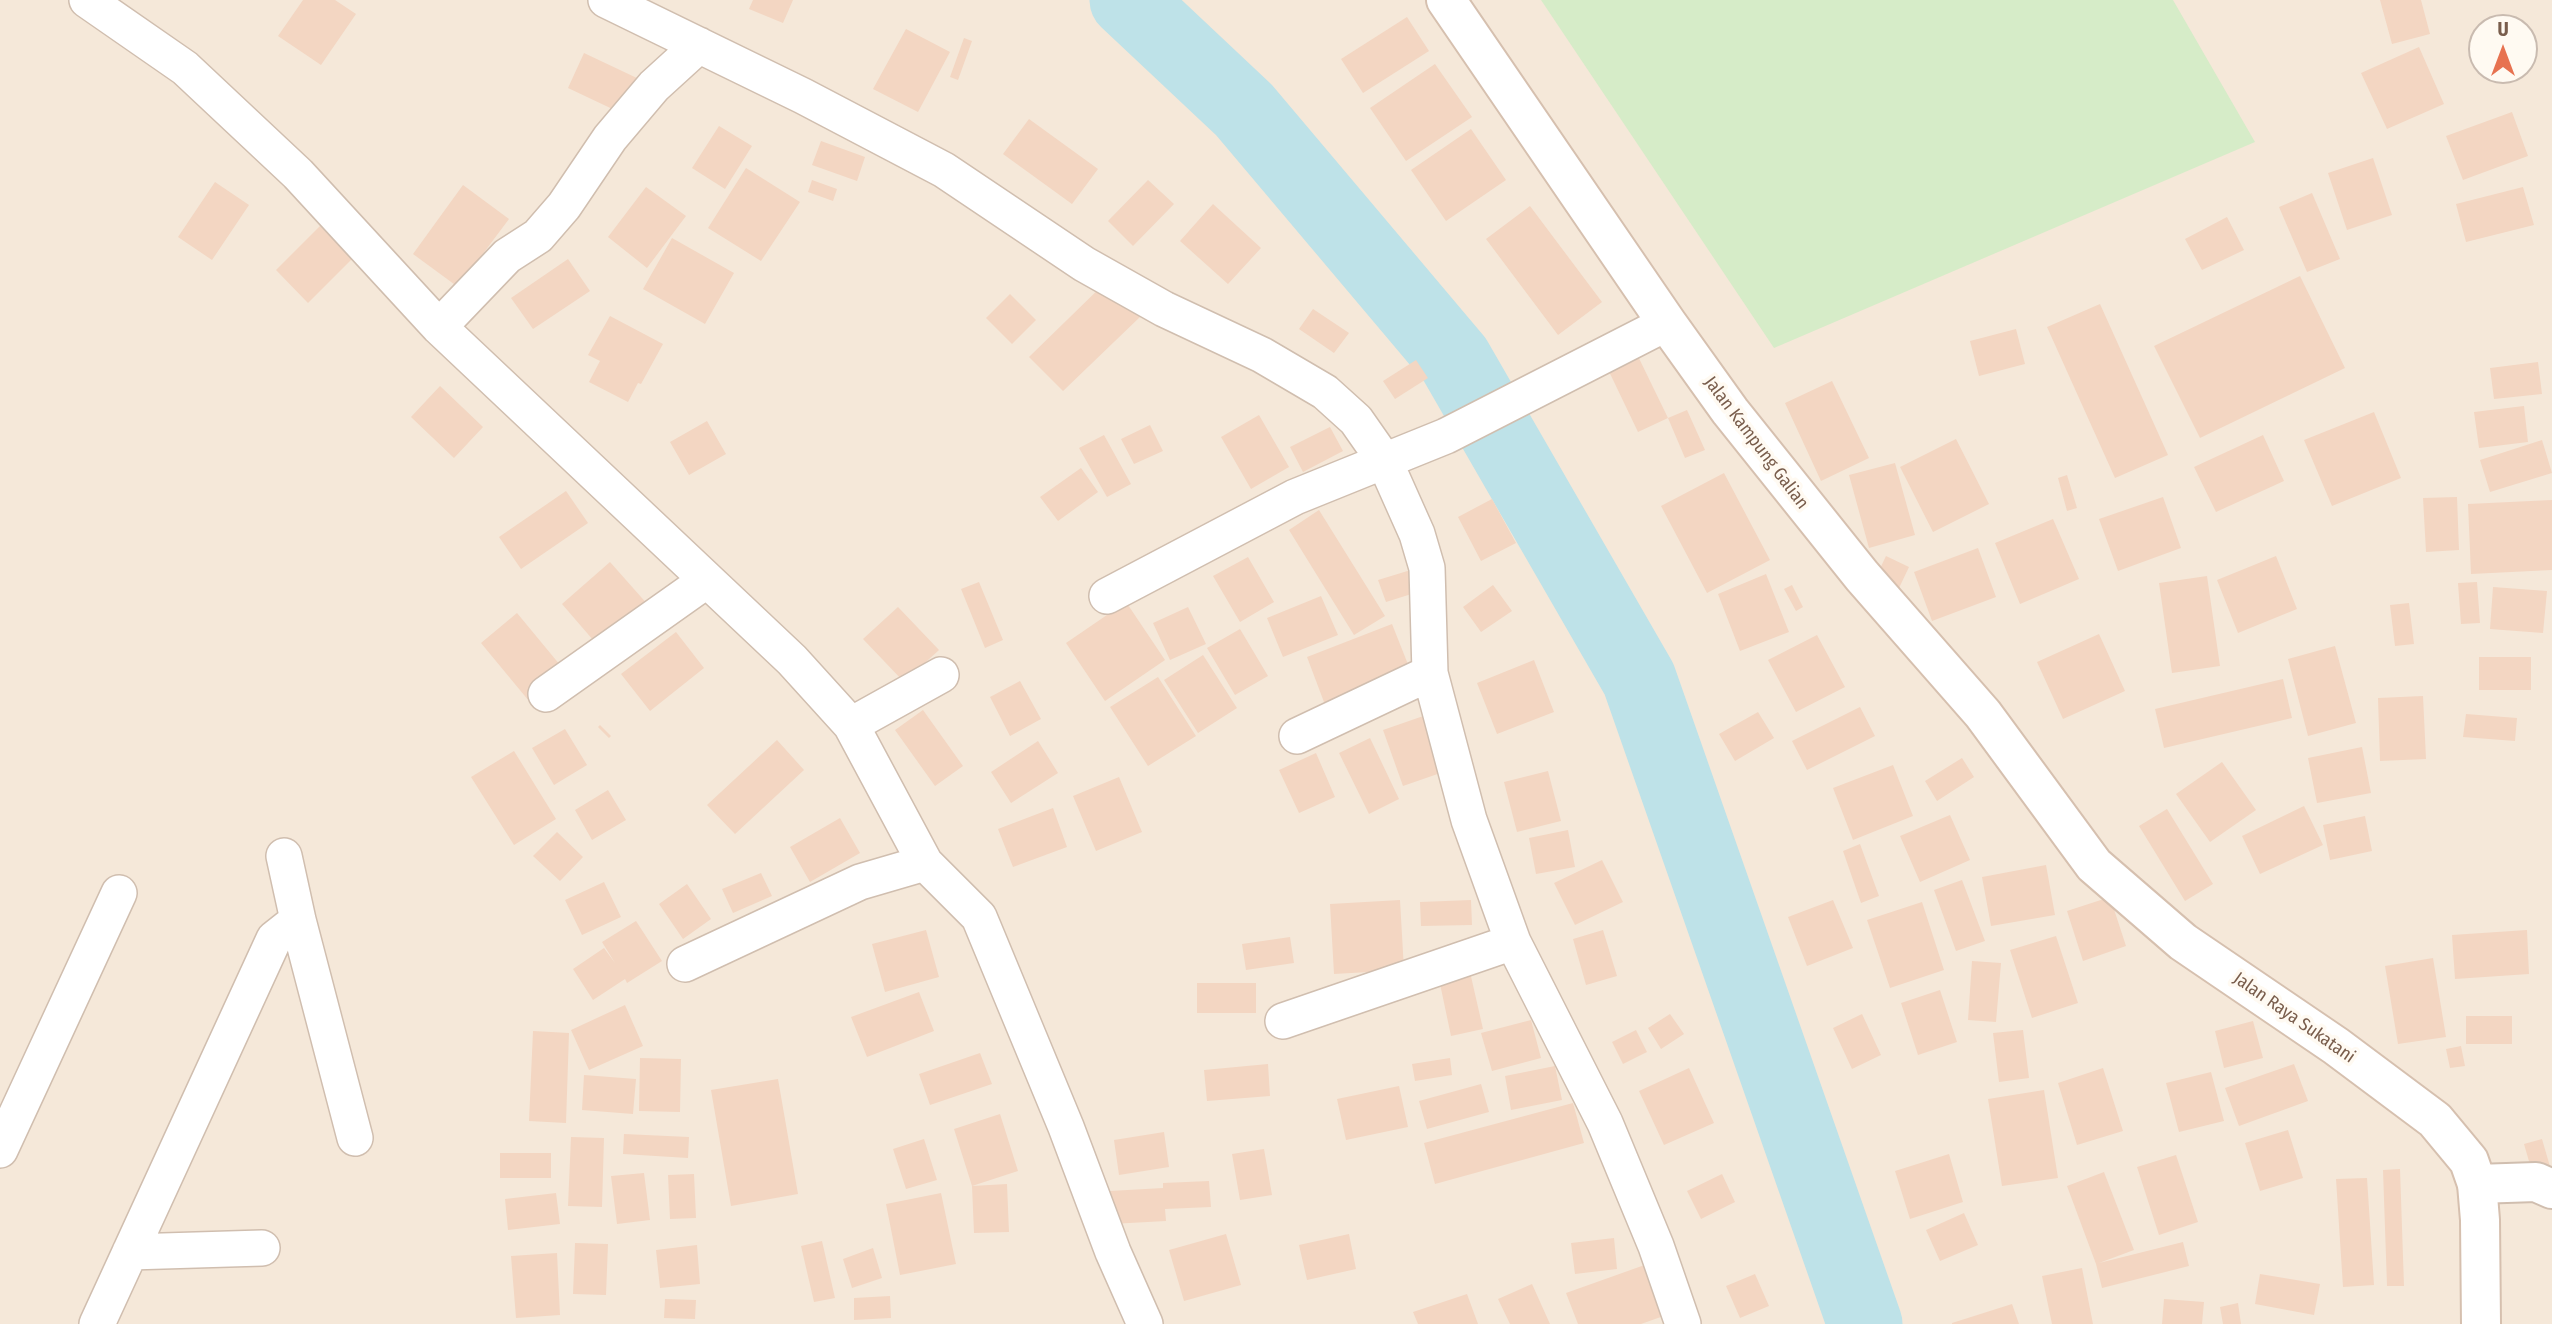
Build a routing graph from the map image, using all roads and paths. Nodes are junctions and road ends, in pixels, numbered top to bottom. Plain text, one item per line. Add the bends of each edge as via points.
1 (87, 0) edge
2 (606, 0) edge
3 (1446, 0) edge
4 (699, 45) junction
5 (1667, 323) junction
6 (439, 327) junction
7 (1384, 460) junction
8 (707, 580) junction
9 (1107, 596) dead end
10 (1430, 673) junction
11 (942, 675) dead end
12 (546, 694) dead end
13 (852, 725) junction
14 (1297, 736) dead end
15 (284, 856) dead end
16 (925, 863) junction
17 (2094, 865) joint
18 (119, 893) dead end
19 (298, 920) junction
20 (1513, 942) junction
21 (685, 964) dead end
22 (1283, 1021) dead end
23 (355, 1138) dead end
24 (0, 1150) edge
25 (2477, 1184) junction
26 (2547, 1184) edge
27 (262, 1248) dead end
28 (124, 1265) junction
29 (97, 1324) edge
30 (121, 1324) edge
31 (1145, 1324) edge
32 (1683, 1324) edge
33 (2481, 1324) edge

1 - 6 street via 204,85 298,174
2 - 4 street
3 - 5 main road, Jalan Kampung Galian
4 - 6 street via 654,86 610,138 538,236 507,256
4 - 7 street via 943,170 1084,264 1325,392 1356,420
5 - 7 street via 1446,436
5 - 17 main road, Jalan Kampung Galian via 1773,468 1983,714
6 - 8 street
7 - 9 street via 1295,497
7 - 10 street via 1427,568
8 - 12 street
8 - 13 street via 792,660
10 - 14 street
10 - 20 street via 1469,820
11 - 13 street
13 - 16 street
15 - 19 street
16 - 21 street via 860,882
16 - 31 street via 979,917
17 - 25 main road, Jalan Raya Sukatani via 2183,942 2435,1120 2469,1161
18 - 24 street
19 - 23 street
19 - 28 street via 274,939
20 - 22 street
20 - 32 street via 1605,1123
25 - 26 main road
25 - 33 main road, Jalan Raya Sukatani
27 - 28 street
28 - 29 street
28 - 30 street

